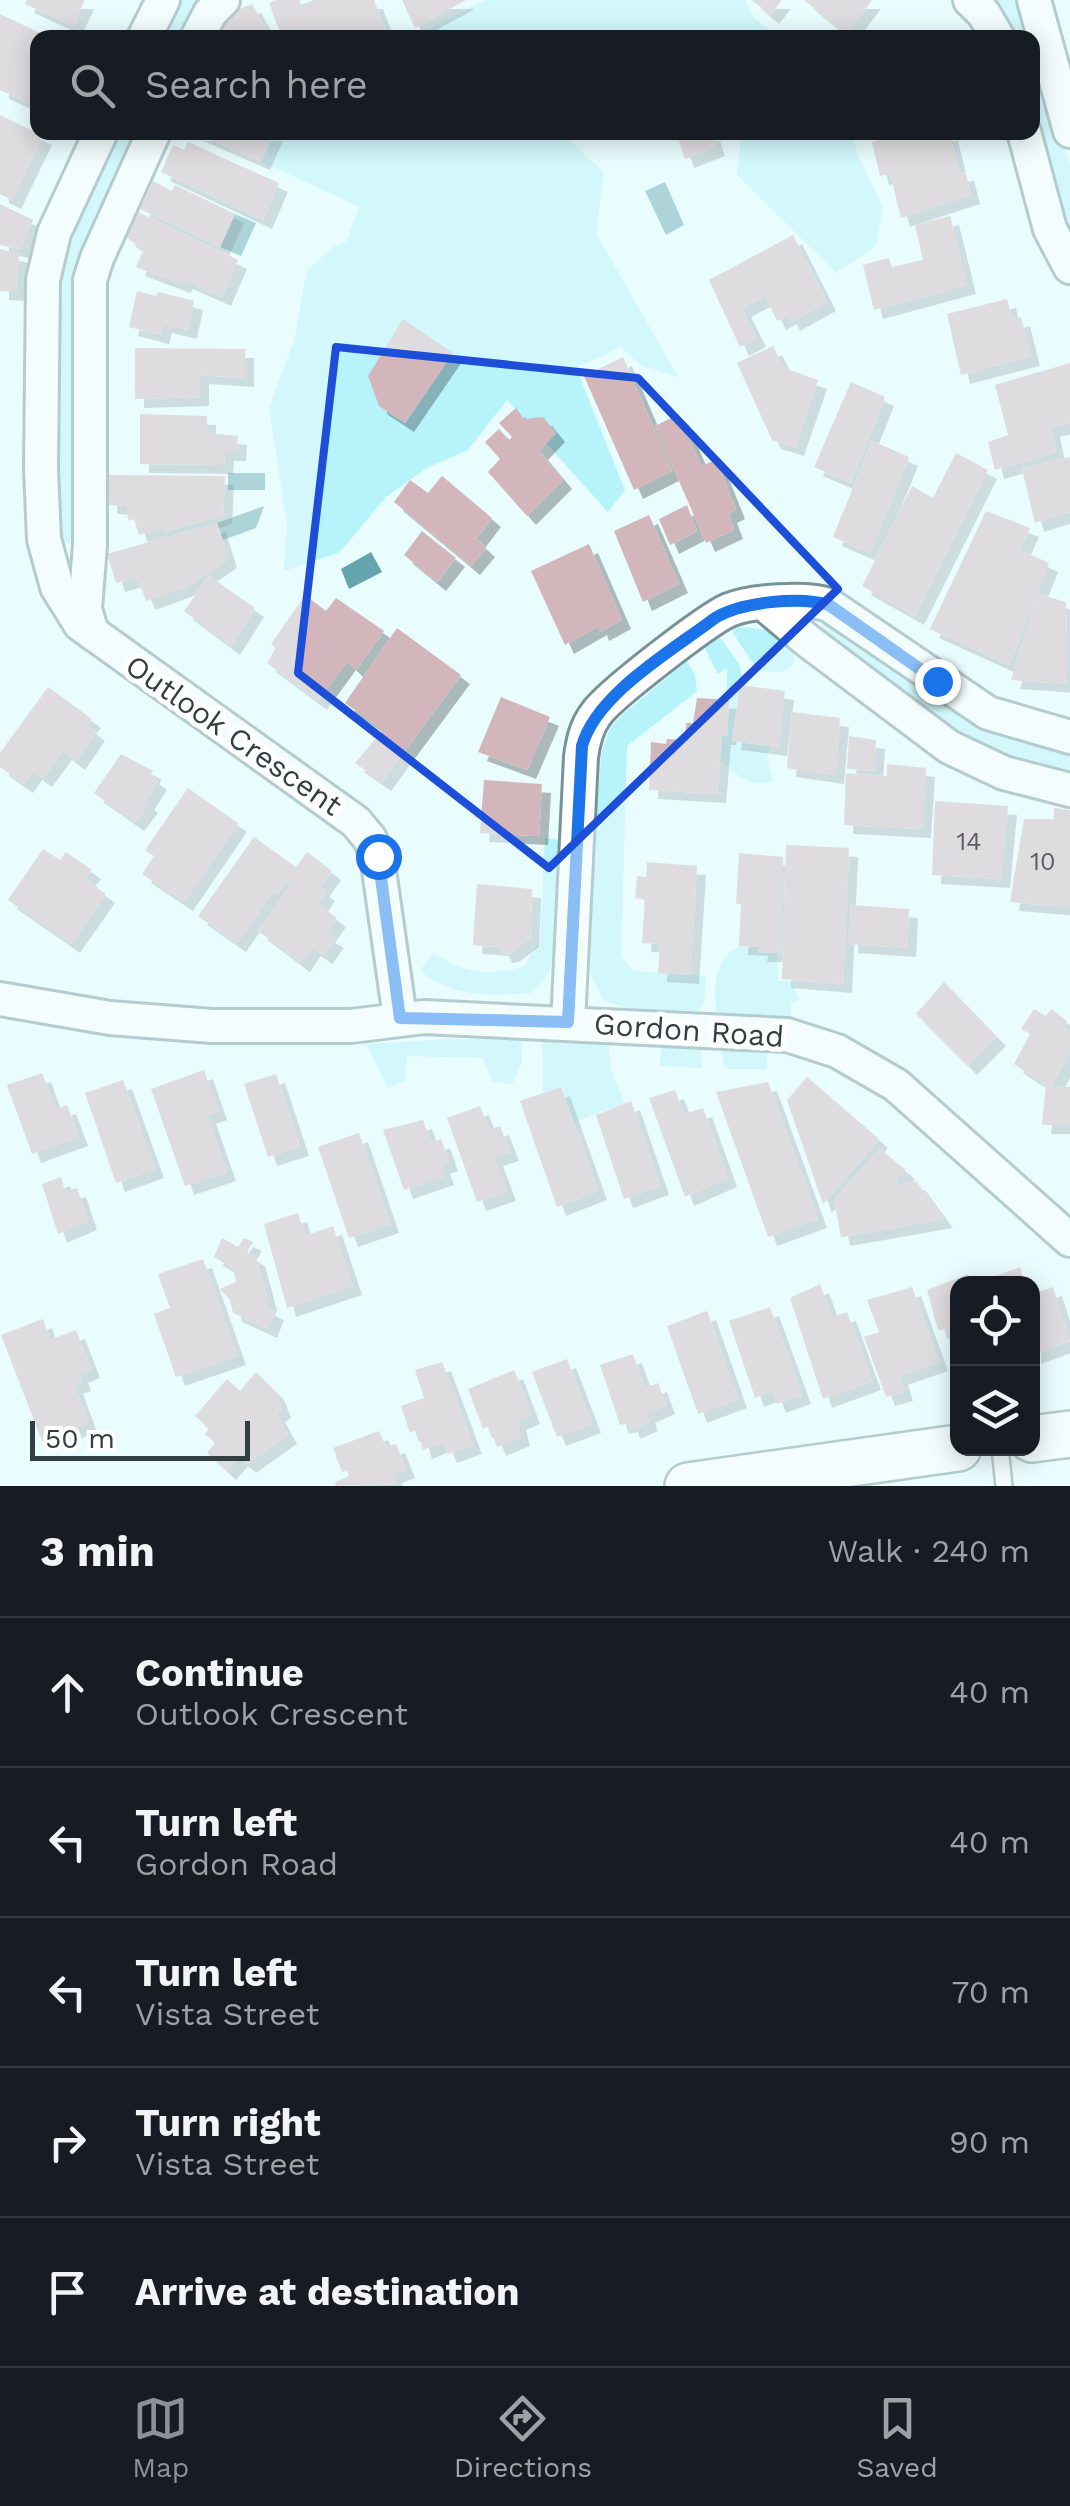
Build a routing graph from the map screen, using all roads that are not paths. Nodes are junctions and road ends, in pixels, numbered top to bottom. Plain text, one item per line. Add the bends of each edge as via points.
1 (163, 0) edge
2 (223, 0) edge
3 (970, 0) edge
4 (1034, 0) edge
5 (148, 30) edge
6 (201, 30) edge
7 (993, 30) edge
8 (1070, 131) edge
9 (97, 140) edge
10 (150, 140) edge
11 (1026, 140) edge
12 (1070, 267) edge
13 (764, 604) junction
14 (92, 634) junction
15 (1070, 737) edge
16 (1070, 790) edge
17 (0, 999) edge
18 (400, 1018) junction
19 (568, 1022) junction
20 (1070, 1240) edge
21 (1070, 1434) edge
22 (1040, 1438) edge
23 (950, 1449) edge
24 (1001, 1456) edge
25 (688, 1486) edge
26 (1004, 1486) edge

1 - 5 street
2 - 6 street
3 - 7 street
4 - 8 street
9 - 14 street, Outlook Crescent via 54,234 44,280 41,469 48,563 61,598
10 - 14 street via 90,280 85,609
11 - 12 street via 1050,229
13 - 15 street via 829,605 988,714
13 - 16 street via 949,747 1004,773
13 - 19 street via 715,618 606,703 588,729 581,758
14 - 18 street, Outlook Crescent via 367,834 378,856
17 - 18 street, Gordon Road via 212,1026 351,1026
18 - 19 street, Gordon Road
19 - 20 street, Gordon Road via 768,1032 837,1051 896,1086
21 - 22 main road
23 - 25 main road
24 - 26 lane

